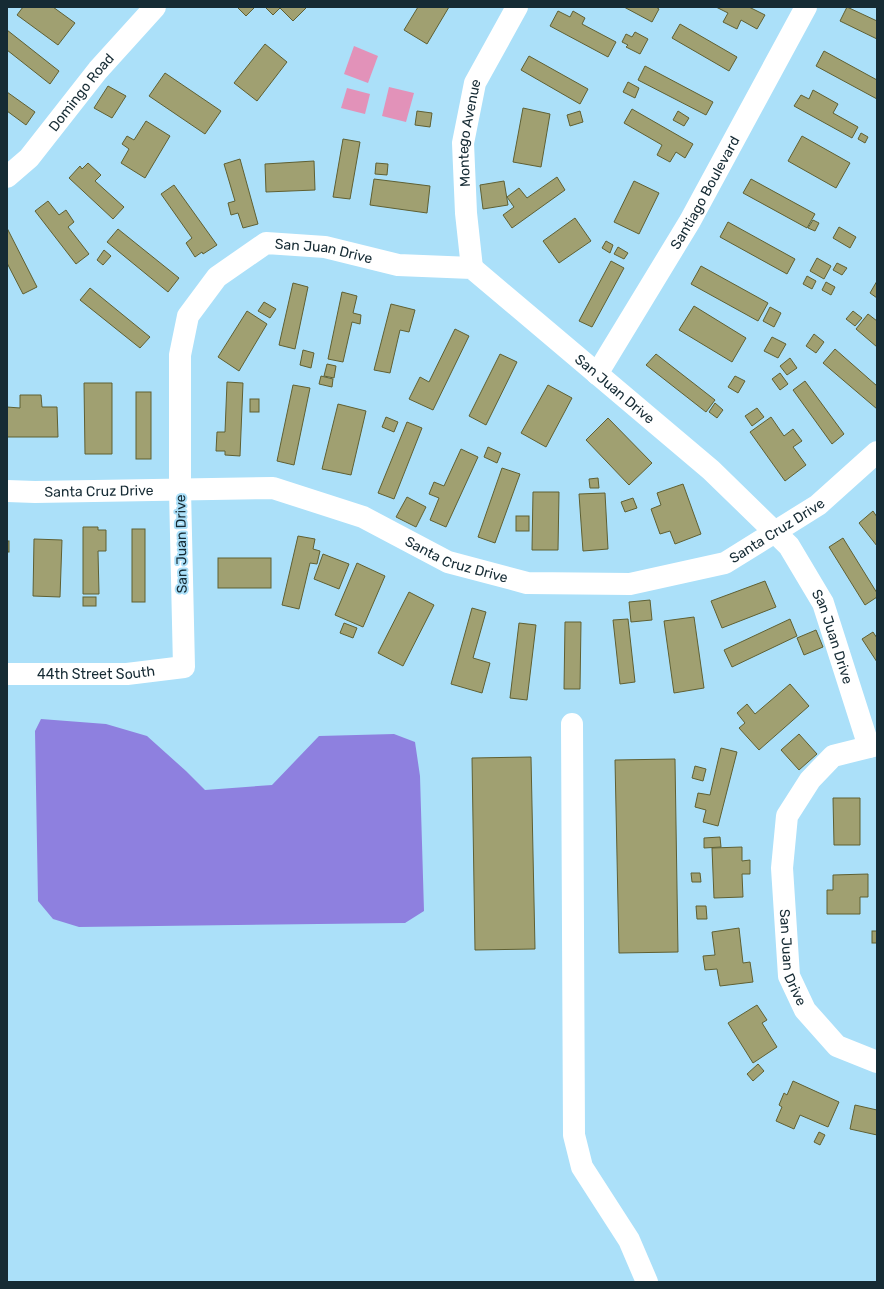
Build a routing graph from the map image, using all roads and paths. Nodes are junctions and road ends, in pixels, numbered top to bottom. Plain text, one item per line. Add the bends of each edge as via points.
1 (155, 7) edge
2 (517, 7) edge
3 (806, 7) edge
4 (7, 177) edge
5 (472, 268) junction
6 (597, 374) junction
7 (877, 452) edge
8 (180, 490) junction
9 (7, 491) edge
10 (775, 532) junction
11 (184, 666) joint
12 (7, 674) edge
13 (572, 724) dead end
14 (873, 746) edge
15 (877, 1062) edge
16 (647, 1282) edge

1 - 4 street, Domingo Road via 98,70 29,158
2 - 5 street, Montego Avenue via 475,83 463,143 466,213
3 - 6 street, Santiago Boulevard via 690,221
5 - 6 street, San Juan Drive
5 - 8 street, San Juan Drive via 398,265 325,248 266,243 217,277 188,316 180,355
6 - 10 street, San Juan Drive via 711,470
7 - 10 street, Santa Cruz Drive via 818,505
8 - 9 street, Santa Cruz Drive
8 - 10 street, Santa Cruz Drive via 273,488 363,517 448,562 527,583 630,584 725,562
8 - 11 street, San Juan Drive
10 - 14 street, San Juan Drive via 789,546 823,603
11 - 12 street, 44th Street South via 127,674
13 - 16 street via 574,1135 582,1167 628,1240
14 - 15 street, San Juan Drive via 833,756 810,780 787,816 782,868 789,976 805,1010 837,1046

